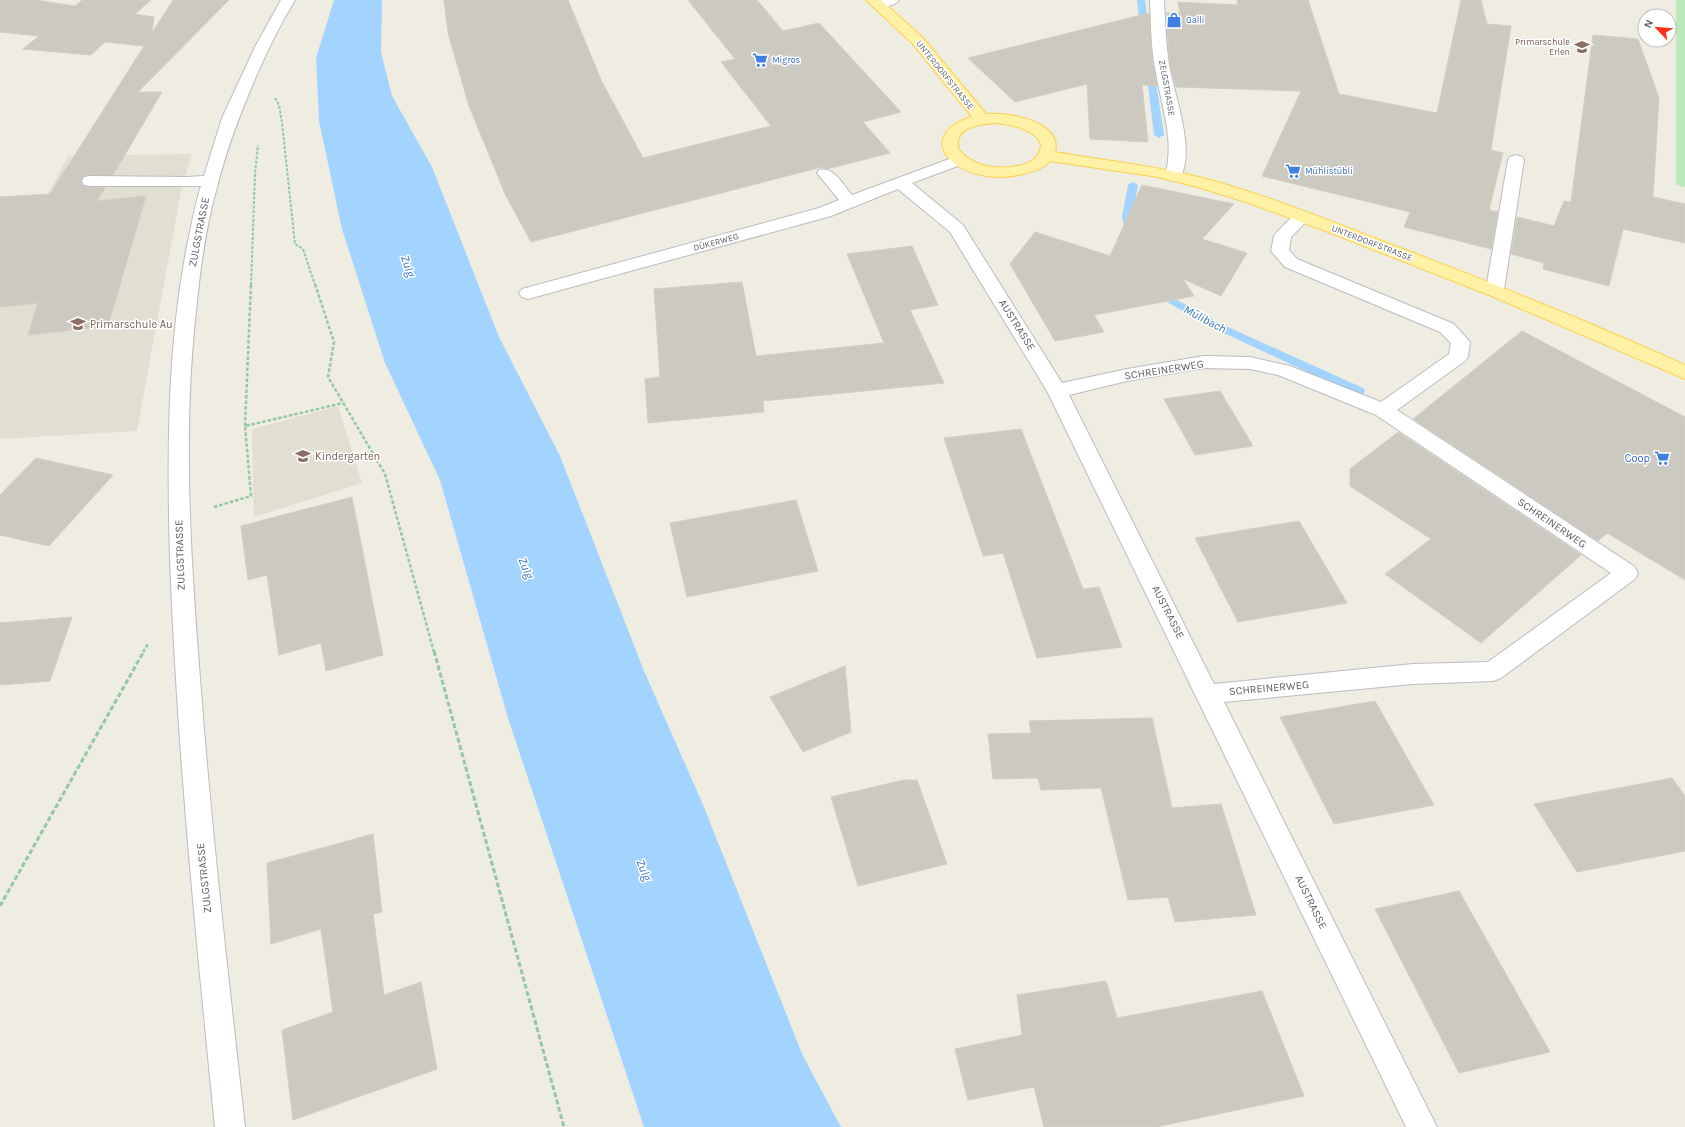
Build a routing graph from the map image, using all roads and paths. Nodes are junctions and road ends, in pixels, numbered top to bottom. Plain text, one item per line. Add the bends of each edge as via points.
1 (288, 0) edge
2 (1157, 0) edge
3 (881, 1) edge
4 (273, 95) dead end
5 (982, 119) junction
6 (258, 138) dead end
7 (1046, 155) junction
8 (960, 160) junction
9 (1516, 160) dead end
10 (825, 173) dead end
11 (1173, 176) junction
12 (210, 180) junction
13 (90, 181) dead end
14 (900, 182) junction
15 (849, 202) junction
16 (1302, 216) junction
17 (1495, 289) junction
18 (528, 293) dead end
19 (1685, 373) edge
20 (1057, 391) junction
21 (343, 403) junction
22 (1383, 410) junction
23 (245, 426) junction
24 (209, 508) dead end
25 (149, 643) dead end
26 (1209, 694) junction
27 (0, 906) edge
28 (230, 1127) edge
29 (564, 1127) edge
30 (1422, 1127) edge

1 - 12 street, ZULGSTRASSE via 243,85 220,145
2 - 11 street, ZELGSTRASSE via 1163,72 1178,148 1177,165
3 - 5 main road, UNTERDORFSTRASSE via 918,41
4 - 21 path via 279,105 282,123 295,244 303,249 328,321 334,342 328,377
5 - 7 main road via 1009,119 1033,127 1047,140
5 - 8 main road via 969,122 951,135 949,143 952,152
6 - 23 path
7 - 8 main road via 1031,167 1007,172 981,169
7 - 11 main road, UNTERDORFSTRASSE
8 - 14 street
9 - 17 street
10 - 15 street
11 - 16 main road, UNTERDORFSTRASSE via 1225,190
12 - 13 street
12 - 28 street, ZULGSTRASSE via 196,239 184,335 179,421 179,517 190,710 202,856
14 - 15 street, DÜKERWEG
14 - 20 street, AUSTRASSE via 958,229
15 - 18 street, DÜKERWEG via 825,212 769,228
16 - 17 main road, UNTERDORFSTRASSE
16 - 22 street via 1283,236 1280,251 1291,263 1447,328 1461,342 1458,357
17 - 19 main road, UNTERDORFSTRASSE
20 - 22 street, SCHREINERWEG via 1204,362 1250,363 1283,370
20 - 26 street, AUSTRASSE
21 - 23 path
21 - 29 path via 384,474
22 - 26 street, SCHREINERWEG via 1627,573 1493,670 1413,674
23 - 24 path via 251,496
25 - 27 path
26 - 30 street, AUSTRASSE

